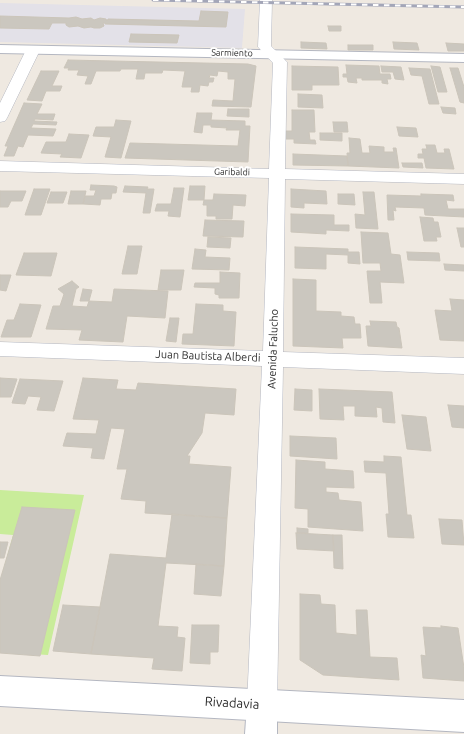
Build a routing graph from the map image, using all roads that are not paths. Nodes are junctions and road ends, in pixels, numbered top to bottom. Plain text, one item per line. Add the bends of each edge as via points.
1 (266, 0) edge
2 (0, 49) edge
3 (33, 50) junction
4 (272, 54) junction
5 (464, 58) edge
6 (0, 118) edge
7 (0, 166) edge
8 (278, 173) junction
9 (464, 179) edge
10 (0, 350) edge
11 (273, 358) junction
12 (464, 366) edge
13 (0, 691) edge
14 (464, 716) edge
15 (262, 720) edge

1 - 4 street, Avenida Falucho via 264,46
2 - 3 street, Sarmiento
3 - 4 street, Sarmiento
3 - 6 street
4 - 5 street, Sarmiento
4 - 8 street, Avenida Falucho via 280,62
7 - 8 street, Garibaldi
8 - 9 street, Garibaldi
8 - 11 street, Avenida Falucho
10 - 11 street, Juan Bautista Alberdi
11 - 12 street, Juan Bautista Alberdi
11 - 15 street, Avenida Falucho
13 - 15 street, Rivadavia
14 - 15 street, Rivadavia

